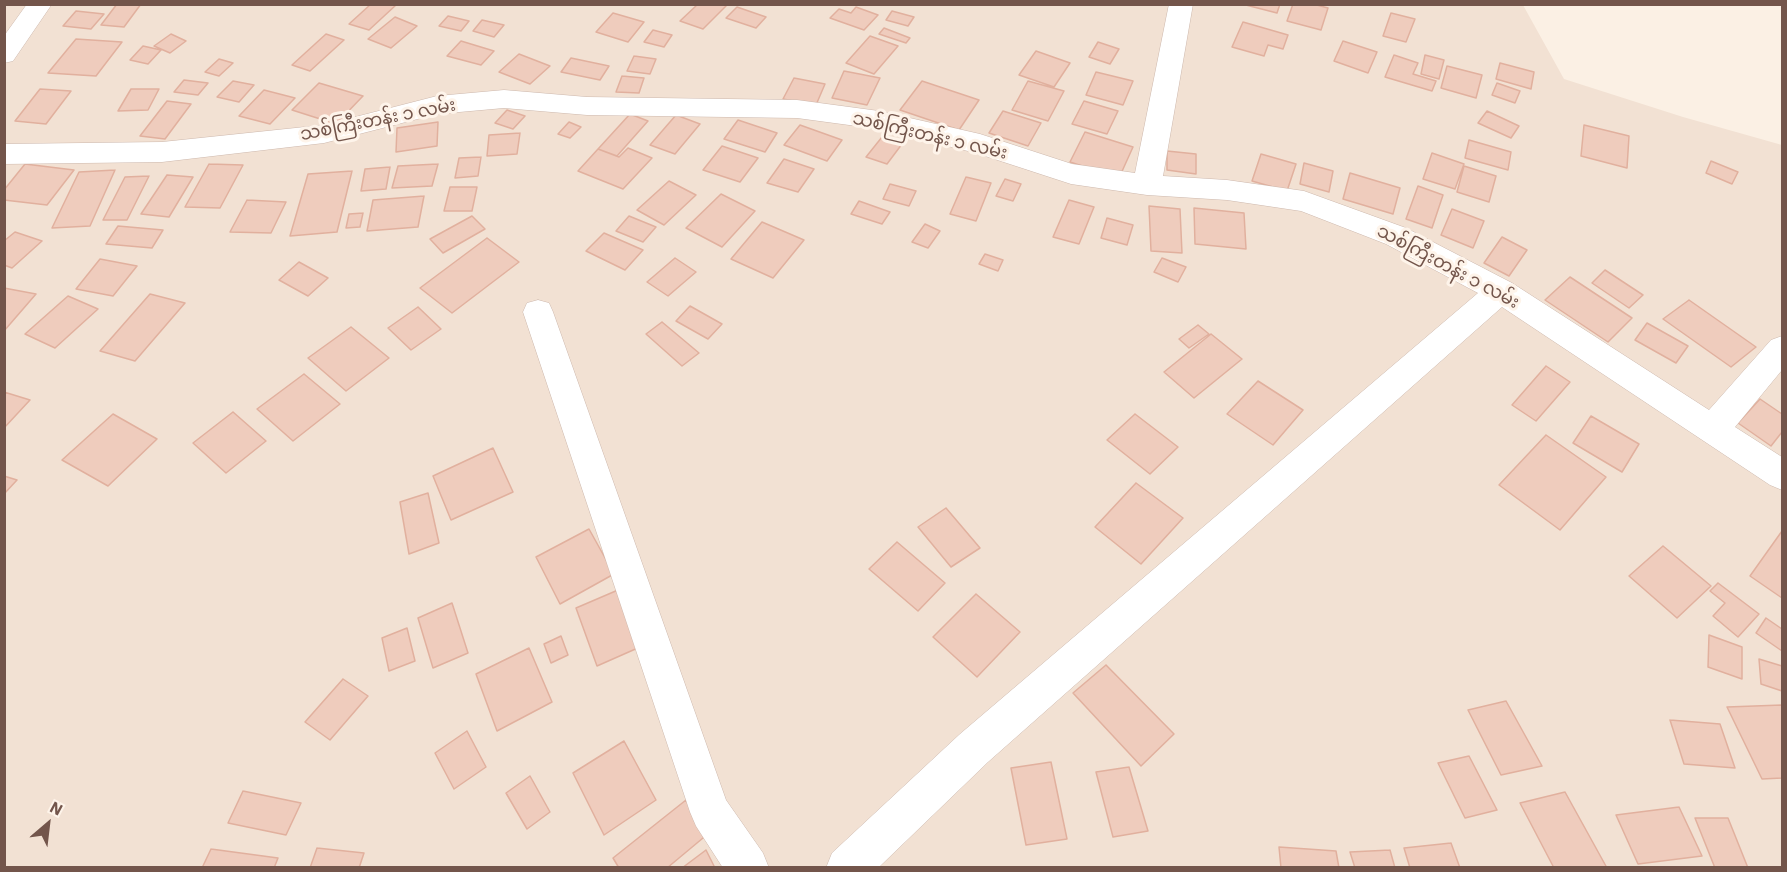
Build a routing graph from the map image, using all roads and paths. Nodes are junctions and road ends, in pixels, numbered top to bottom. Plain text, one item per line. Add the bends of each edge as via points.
1 (40, 4) edge
2 (1181, 4) edge
3 (4, 56) edge
4 (4, 154) edge
5 (1147, 185) junction
6 (1501, 291) junction
7 (538, 312) dead end
8 (1782, 350) edge
9 (1713, 429) junction
10 (1782, 475) edge
11 (748, 867) edge
12 (846, 867) edge

1 - 3 street
2 - 5 street
4 - 5 street, သစ်ကြီးတန်း ၁ လမ်း via 162,152 324,134 437,105 504,99 587,106 797,109 879,120 980,144 1071,174
5 - 6 street, သစ်ကြီးတန်း ၁ လမ်း via 1227,190 1304,201 1396,236
6 - 9 street, သစ်ကြီးတန်း ၁ လမ်း
6 - 12 street via 974,748
7 - 11 street via 710,813
8 - 9 street
9 - 10 street, သစ်ကြီးတန်း ၁ လမ်း

